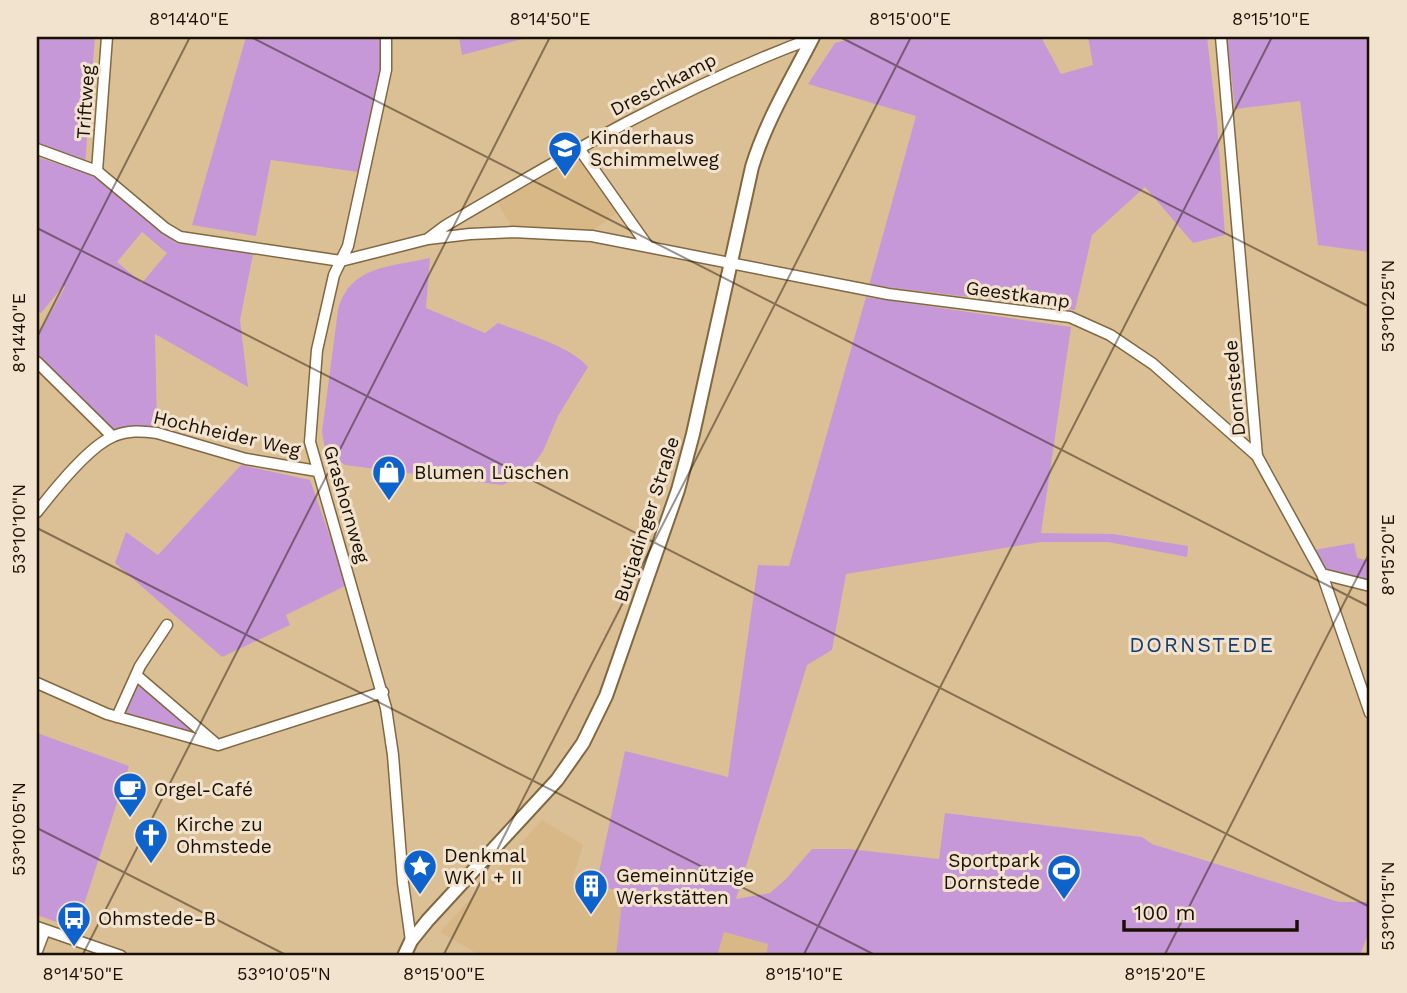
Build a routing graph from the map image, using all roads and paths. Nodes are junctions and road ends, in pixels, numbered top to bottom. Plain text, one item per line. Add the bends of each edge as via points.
1 (107, 37) edge
2 (386, 37) edge
3 (813, 37) edge
4 (1221, 37) edge
5 (578, 147) junction
6 (37, 149) edge
7 (97, 171) junction
8 (428, 239) junction
9 (647, 245) junction
10 (341, 261) junction
11 (731, 262) junction
12 (37, 362) edge
13 (112, 436) junction
14 (1257, 456) junction
15 (317, 471) junction
16 (37, 512) edge
17 (1322, 574) junction
18 (1370, 586) edge
19 (167, 625) dead end
20 (136, 675) junction
21 (37, 683) edge
22 (383, 692) junction
23 (1370, 713) edge
24 (117, 717) junction
25 (218, 745) junction
26 (41, 928) edge
27 (411, 941) junction
28 (37, 951) edge
29 (121, 956) edge
30 (404, 956) edge

1 - 7 street, Triftweg
2 - 10 street, Grashornweg via 386,70
3 - 5 street, Dreschkamp via 729,70
3 - 11 street, Butjadinger Straße via 759,145
4 - 14 street, Dornstede
5 - 8 street, Dreschkamp
5 - 9 street
6 - 7 street
7 - 10 street via 180,237
8 - 9 street, Geestkamp via 513,232 592,236
8 - 10 street
9 - 11 street, Geestkamp
10 - 15 street, Grashornweg via 317,349 310,442
11 - 14 street, Geestkamp via 888,295 1070,317 1110,335 1153,364
11 - 27 street, Butjadinger Straße via 678,490 606,696 583,743 557,780
12 - 13 street
13 - 15 street, Hochheider Weg via 157,433 246,459
13 - 16 street via 82,460
14 - 17 street, Dornstede
15 - 22 street, Grashornweg
17 - 18 street
17 - 23 street, Dornstede
19 - 20 street
20 - 24 street
20 - 25 street
21 - 24 street
22 - 25 street
22 - 27 street, Grashornweg
24 - 25 street
26 - 28 street
26 - 29 street
27 - 30 street, Butjadinger Straße

